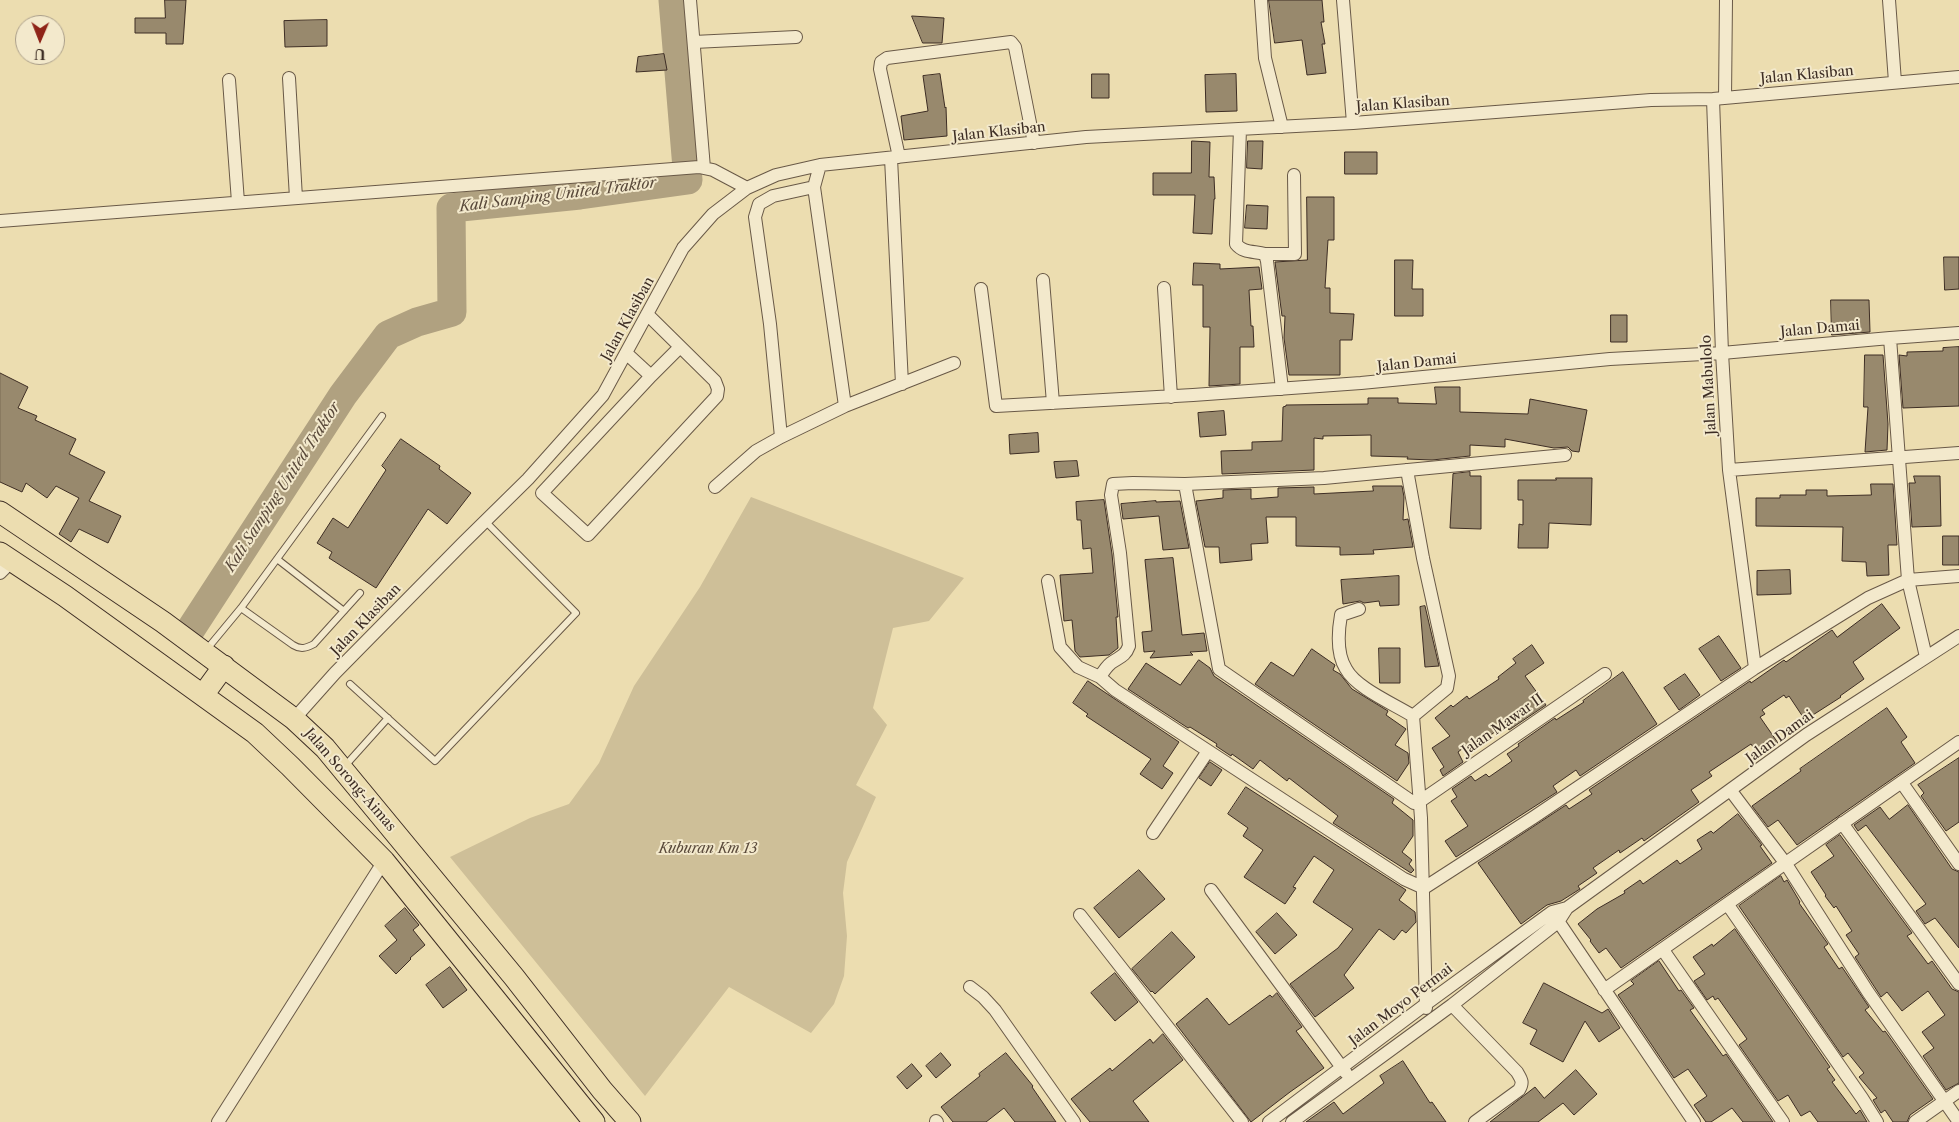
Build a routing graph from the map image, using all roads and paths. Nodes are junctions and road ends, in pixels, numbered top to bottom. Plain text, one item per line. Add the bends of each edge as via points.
1 (690, 0) edge
2 (1261, 0) edge
3 (1343, 0) edge
4 (1726, 0) edge
5 (1889, 0) edge
6 (796, 37) dead end
7 (694, 42) junction
8 (1959, 77) edge
9 (288, 78) dead end
10 (229, 80) dead end
11 (1895, 82) junction
12 (1719, 99) junction
13 (1353, 123) junction
14 (1282, 127) junction
15 (1240, 129) junction
16 (1034, 143) junction
17 (895, 158) junction
18 (820, 165) junction
19 (701, 167) junction
20 (1294, 175) dead end
21 (814, 187) junction
22 (747, 188) junction
23 (296, 198) junction
24 (238, 202) junction
25 (0, 221) edge
26 (1265, 254) junction
27 (1042, 280) dead end
28 (1164, 288) dead end
29 (981, 289) dead end
30 (647, 314) junction
31 (1959, 333) edge
32 (1890, 338) junction
33 (680, 346) junction
34 (626, 353) junction
35 (1722, 353) junction
36 (954, 363) dead end
37 (651, 376) junction
38 (902, 384) junction
39 (1282, 389) junction
40 (1171, 397) junction
41 (1053, 403) junction
42 (845, 406) junction
43 (382, 416) dead end
44 (781, 437) junction
45 (1959, 453) edge
46 (1565, 455) dead end
47 (1899, 457) junction
48 (1407, 470) junction
49 (1729, 470) junction
50 (528, 479) junction
51 (1185, 484) junction
52 (715, 487) dead end
53 (542, 493) junction
54 (0, 512) edge
55 (485, 521) junction
56 (277, 559) junction
57 (4, 563) edge
58 (1959, 576) edge
59 (1908, 580) junction
60 (1048, 581) dead end
61 (360, 593) dead end
62 (241, 608) junction
63 (1359, 609) dead end
64 (344, 611) junction
65 (1959, 636) edge
66 (204, 652) junction
67 (1926, 657) junction
68 (224, 666) junction
69 (1755, 668) junction
70 (1605, 674) dead end
71 (1100, 677) junction
72 (350, 684) dead end
73 (203, 695) junction
74 (1413, 716) junction
75 (388, 718) junction
76 (294, 719) junction
77 (1959, 742) edge
78 (1208, 751) junction
79 (343, 768) junction
80 (1902, 783) junction
81 (1730, 791) junction
82 (1419, 802) junction
83 (1842, 823) junction
84 (1154, 833) dead end
85 (384, 862) junction
86 (1786, 864) junction
87 (1959, 864) edge
88 (1424, 888) junction
89 (1211, 890) dead end
90 (1728, 905) junction
91 (1080, 915) dead end
92 (1555, 917) junction
93 (1663, 950) junction
94 (1959, 984) edge
95 (970, 988) dead end
96 (1604, 990) junction
97 (1426, 1004) junction
98 (1452, 1004) junction
99 (1425, 1023) junction
100 (1342, 1068) junction
101 (1351, 1080) junction
102 (1959, 1092) edge
103 (1944, 1102) junction
104 (218, 1122) edge
105 (594, 1122) edge
106 (630, 1122) edge
107 (1074, 1122) edge
108 (1242, 1122) edge
109 (1269, 1122) edge
110 (1292, 1122) edge
111 (1475, 1122) edge
112 (1694, 1122) edge
113 (1783, 1122) edge
114 (1877, 1122) edge
115 (1914, 1122) edge
116 (1959, 1122) edge

1 - 7 street
2 - 14 street via 1265,58
3 - 13 street
4 - 12 street, Jalan Mabulolo
5 - 11 street
6 - 7 street
7 - 19 street
8 - 11 street, Jalan Klasiban
9 - 23 street
10 - 24 street
11 - 12 street, Jalan Klasiban
12 - 13 street, Jalan Klasiban via 1651,100
12 - 35 street, Jalan Mabulolo
13 - 14 street, Jalan Klasiban
14 - 15 street, Jalan Klasiban
15 - 16 street, Jalan Klasiban
15 - 26 street via 1236,244 1246,251
16 - 17 street, Jalan Klasiban
16 - 17 street via 1015,47 1011,42 887,58 880,62
17 - 18 street, Jalan Klasiban
17 - 38 street
18 - 21 street
18 - 22 street, Jalan Klasiban via 776,175
19 - 22 street
19 - 23 street
20 - 26 street via 1295,254
21 - 42 street
21 - 44 street via 773,196 759,204 755,217
22 - 30 street, Jalan Klasiban via 714,214 683,248
23 - 24 street
24 - 25 street
26 - 39 street
27 - 41 street
28 - 40 street
29 - 41 street, Jalan Damai via 996,406
30 - 33 street
30 - 34 street, Jalan Klasiban
31 - 32 street, Jalan Damai
32 - 35 street, Jalan Damai
32 - 47 street
33 - 37 street
33 - 53 street via 715,381 716,396 603,521 588,535
34 - 37 street
34 - 50 street, Jalan Klasiban via 604,395
35 - 39 street, Jalan Damai via 1610,359
35 - 49 street, Jalan Mabulolo
36 - 38 street
37 - 53 street
38 - 42 street
39 - 40 street, Jalan Damai
40 - 41 street, Jalan Damai
42 - 44 street
43 - 56 lane
44 - 52 street via 756,451
45 - 47 street
46 - 48 street
47 - 49 street
47 - 59 street
48 - 51 street via 1324,478
48 - 74 street via 1449,676 1447,688
49 - 69 street, Jalan Mabulolo
50 - 53 street
50 - 55 street, Jalan Klasiban
51 - 71 street via 1113,484 1129,646 1122,658 1111,663
51 - 82 street via 1219,669 1414,803
54 - 66 highway, Jalan Sorong-Aimas
55 - 75 lane via 576,613 435,760
55 - 76 street, Jalan Klasiban
56 - 62 lane
56 - 64 lane
57 - 73 highway, Jalan Sorong-Aimas via 73,601
58 - 59 street
59 - 67 street
59 - 69 street via 1868,598
60 - 71 street via 1060,647 1078,667
61 - 64 lane
62 - 64 lane via 299,648 314,644
62 - 66 lane
63 - 74 street via 1341,615 1340,656 1346,670 1360,684
65 - 67 street, Jalan Damai
66 - 68 highway, Jalan Sorong-Aimas
67 - 81 street, Jalan Damai via 1806,735
68 - 73 highway
68 - 76 highway, Jalan Sorong-Aimas
69 - 88 street
70 - 82 street, Jalan Mawar II
71 - 78 street
72 - 75 lane
73 - 85 highway, Jalan Sorong-Aimas via 255,733
74 - 82 street
75 - 79 lane
76 - 79 highway, Jalan Sorong-Aimas
77 - 80 street
78 - 84 street
78 - 88 street via 1411,884
79 - 106 highway, Jalan Sorong-Aimas
80 - 83 street
80 - 87 street
81 - 86 street
81 - 92 street, Jalan Damai
82 - 88 street
83 - 86 street
83 - 94 street
85 - 104 street
85 - 105 highway, Jalan Sorong-Aimas
86 - 90 street
86 - 103 street
88 - 97 street
89 - 100 street
90 - 93 street
90 - 114 street
91 - 108 street
92 - 96 street
92 - 97 street, Jalan Moyo Permai
92 - 98 street
93 - 96 street
93 - 113 street
95 - 107 street via 995,1010
96 - 112 street
97 - 99 street
97 - 100 street, Jalan Moyo Permai
98 - 99 street
98 - 111 street via 1522,1080 1519,1090
99 - 101 street
100 - 101 street
100 - 109 street, Jalan Moyo Permai
101 - 110 street
102 - 103 street
103 - 115 street
103 - 116 street

